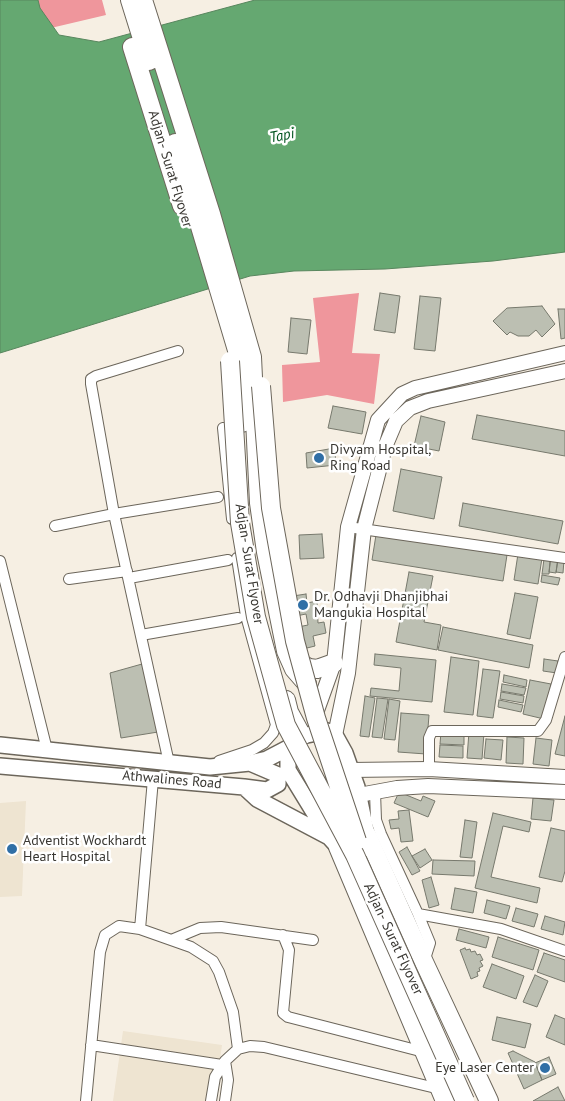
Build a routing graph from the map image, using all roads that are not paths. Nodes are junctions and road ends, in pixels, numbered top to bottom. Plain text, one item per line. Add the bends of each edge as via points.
1 (118, 0) edge
2 (130, 0) edge
3 (143, 0) edge
4 (152, 0) edge
5 (243, 349) junction
6 (178, 351) dead end
7 (565, 353) edge
8 (565, 371) edge
9 (223, 428) dead end
10 (218, 498) dead end
11 (114, 514) junction
12 (55, 526) dead end
13 (348, 527) junction
14 (364, 530) junction
15 (565, 558) edge
16 (228, 560) dead end
17 (0, 561) edge
18 (128, 574) junction
19 (69, 579) dead end
20 (238, 618) dead end
21 (141, 635) junction
22 (286, 651) junction
23 (565, 657) edge
24 (334, 663) junction
25 (320, 700) junction
26 (331, 733) junction
27 (305, 735) junction
28 (0, 745) edge
29 (288, 748) junction
30 (46, 750) junction
31 (169, 763) junction
32 (250, 763) junction
33 (0, 766) edge
34 (204, 766) junction
35 (428, 769) junction
36 (350, 770) junction
37 (565, 777) edge
38 (153, 779) junction
39 (244, 787) junction
40 (375, 792) junction
41 (565, 792) edge
42 (359, 795) junction
43 (367, 835) junction
44 (333, 842) junction
45 (418, 914) junction
46 (140, 929) junction
47 (283, 936) junction
48 (171, 940) junction
49 (313, 940) dead end
50 (565, 951) edge
51 (424, 962) junction
52 (91, 1045) junction
53 (238, 1049) junction
54 (424, 1052) junction
55 (223, 1063) junction
56 (442, 1095) edge
57 (86, 1101) edge
58 (211, 1101) edge
59 (224, 1101) edge
60 (465, 1101) edge
61 (471, 1101) edge
62 (489, 1101) edge

1 - 60 highway, Adjan- Surat Flyover, bridge via 230,361 240,523 256,617 286,725 355,855
2 - 5 highway
3 - 5 highway via 211,214
4 - 61 highway, Adjan- Surat Flyover, bridge via 259,339 271,508 295,641 316,718 360,854
5 - 22 highway via 259,504
5 - 27 highway via 239,357 247,519 271,644 289,712
6 - 11 street via 92,379
7 - 13 street via 415,388 402,394 378,420
8 - 14 street via 428,401 402,414 388,438
9 - 34 street via 227,482 246,616 276,725 264,743 252,750
10 - 11 street
11 - 12 street
11 - 18 street
13 - 14 street
13 - 24 street
14 - 15 street
14 - 26 street via 348,673
16 - 18 street
17 - 30 street
18 - 19 street
18 - 21 street
20 - 21 street
21 - 31 street
22 - 24 highway via 293,660 309,668 317,669
22 - 25 highway via 294,669
23 - 35 street via 546,720 538,732 432,731 428,738
24 - 25 street
25 - 26 highway
25 - 27 street
26 - 27 main road
26 - 36 main road via 345,753
27 - 29 main road, Athwalines Road
28 - 30 main road, Athwalines Road
29 - 32 main road, Athwalines Road via 267,759
29 - 44 main road via 288,770
30 - 31 main road, Athwalines Road
31 - 34 main road, Athwalines Road
32 - 34 main road, Athwalines Road
32 - 39 main road, Athwalines Road via 278,775 278,784 267,790
33 - 38 main road, Athwalines Road
35 - 36 street
35 - 37 street
36 - 42 main road
38 - 39 main road, Athwalines Road
38 - 46 street
39 - 44 main road via 257,800
40 - 41 street via 428,786
40 - 42 street
40 - 45 street via 380,834
42 - 43 main road
43 - 44 main road via 364,849 346,852
43 - 51 highway
44 - 54 highway
45 - 50 street via 501,929
45 - 51 street via 430,943
46 - 48 street
46 - 52 street via 119,926 112,929 102,942
47 - 48 street via 209,927
47 - 49 street
47 - 54 street via 289,950 283,1013 288,1017
48 - 53 street via 203,953 213,962 233,1012
51 - 62 highway
52 - 55 street
52 - 57 street
53 - 55 street
53 - 56 street via 264,1047
54 - 56 highway
55 - 58 street via 215,1077
55 - 59 street via 228,1080

